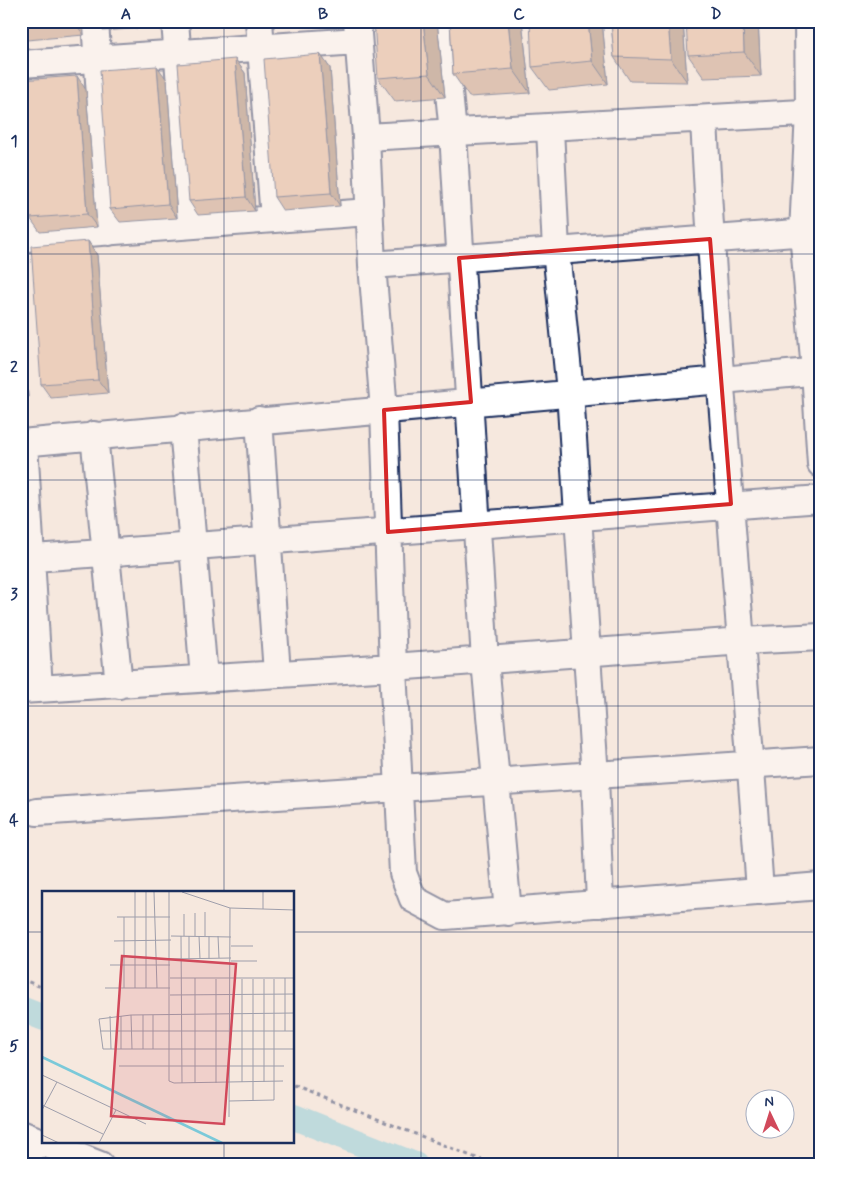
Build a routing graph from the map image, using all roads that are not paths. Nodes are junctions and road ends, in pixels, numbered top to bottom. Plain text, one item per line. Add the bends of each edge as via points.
1 (95, 21) edge
2 (175, 21) edge
3 (259, 21) edge
4 (442, 21) edge
5 (808, 21) edge
6 (357, 31) edge
7 (261, 47) junction
8 (178, 53) junction
9 (97, 59) junction
10 (21, 64) edge
11 (815, 112) edge
12 (704, 120) junction
13 (21, 127) edge
14 (550, 128) junction
15 (453, 133) junction
16 (366, 137) junction
17 (369, 212) junction
18 (274, 219) junction
19 (191, 226) junction
20 (109, 232) junction
21 (812, 232) edge
22 (24, 238) edge
23 (710, 239) junction
24 (556, 250) junction
25 (459, 258) junction
26 (372, 266) junction
27 (818, 371) edge
28 (720, 379) junction
29 (570, 392) junction
30 (471, 402) junction
31 (384, 410) junction
32 (259, 420) junction
33 (183, 427) junction
34 (94, 435) junction
35 (23, 443) edge
36 (821, 464) edge
37 (821, 499) edge
38 (731, 504) junction
39 (578, 516) junction
40 (477, 524) junction
41 (388, 532) junction
42 (269, 540) junction
43 (192, 546) junction
44 (105, 552) junction
45 (26, 558) edge
46 (821, 637) edge
47 (742, 640) junction
48 (586, 654) junction
49 (485, 661) junction
50 (393, 668) junction
51 (277, 673) junction
52 (204, 678) junction
53 (119, 684) junction
54 (30, 690) edge
55 (821, 760) edge
56 (751, 766) junction
57 (595, 776) junction
58 (496, 784) junction
59 (399, 789) junction
60 (37, 812) dead end
61 (821, 886) edge
62 (760, 891) junction
63 (600, 904) junction
64 (508, 912) junction
65 (28, 1137) edge
66 (42, 1142) edge
67 (46, 1144) edge
68 (24, 1165) edge
69 (100, 1165) edge

1 - 9 street
2 - 8 street
3 - 7 street
4 - 15 street
5 - 11 street
6 - 7 street
6 - 16 street
7 - 8 street
7 - 18 street
8 - 9 street
8 - 19 street
9 - 10 street
9 - 20 street
11 - 12 street
11 - 21 street
12 - 14 street
12 - 23 street
13 - 22 street
14 - 15 street
14 - 24 street
15 - 16 street
15 - 25 street
16 - 17 street
17 - 18 street
17 - 26 street
18 - 19 street
19 - 20 street
20 - 22 street
21 - 23 street
21 - 27 street
23 - 24 street
23 - 28 street
24 - 25 street
24 - 29 street
25 - 26 street
25 - 30 street
26 - 31 street
27 - 28 street
27 - 36 street
28 - 29 street
28 - 38 street
29 - 30 street
29 - 39 street
30 - 31 street
30 - 40 street
31 - 32 street
31 - 41 street
32 - 33 street
32 - 42 street
33 - 34 street
33 - 43 street
34 - 35 street
34 - 44 street
35 - 45 street
37 - 38 street
38 - 39 street
38 - 47 street
39 - 40 street
39 - 48 street
40 - 41 street
40 - 49 street
41 - 42 street
41 - 50 street
42 - 43 street
42 - 51 street
43 - 44 street
43 - 52 street
44 - 45 street
44 - 53 street
45 - 54 street
46 - 47 street
47 - 48 street
47 - 56 street
48 - 49 street
48 - 57 street
49 - 50 street
49 - 58 street
50 - 51 street
50 - 59 street
51 - 52 street
52 - 53 street
53 - 54 street
55 - 56 street
56 - 57 street
56 - 62 street
57 - 58 street
57 - 63 street
58 - 59 street
58 - 64 street
59 - 60 street
59 - 64 street via 404,873 413,899 445,916
61 - 62 street
62 - 63 street
63 - 64 street
65 - 66 street
65 - 68 street
67 - 69 street

